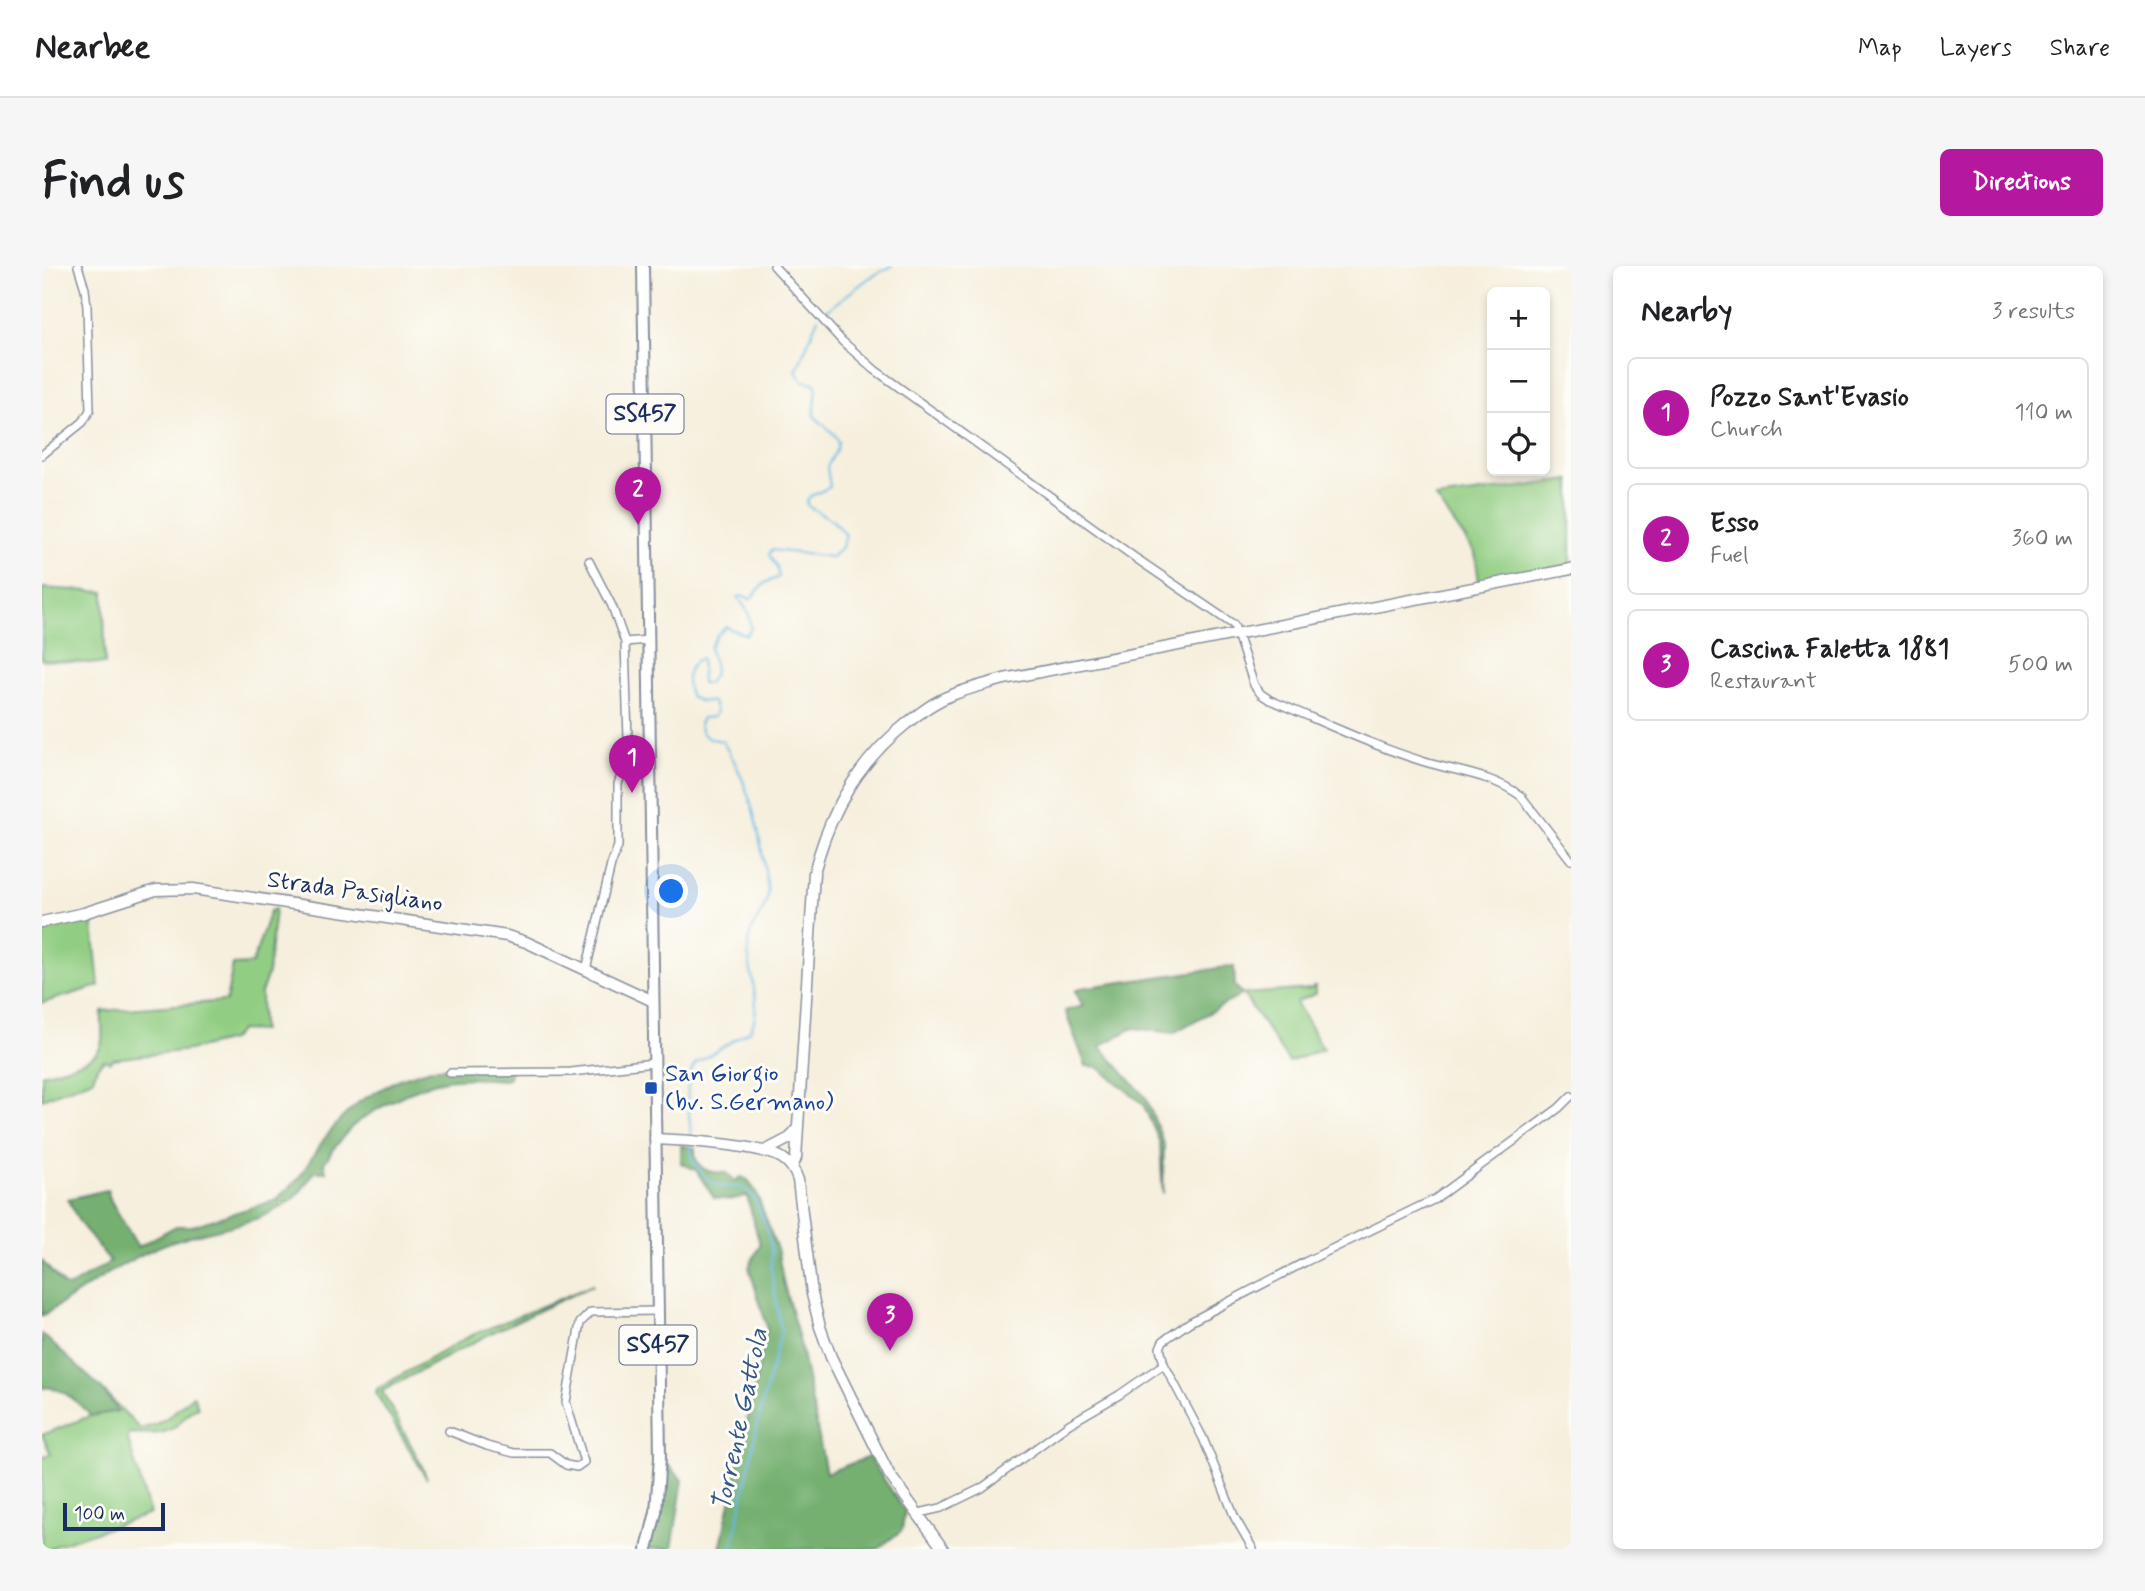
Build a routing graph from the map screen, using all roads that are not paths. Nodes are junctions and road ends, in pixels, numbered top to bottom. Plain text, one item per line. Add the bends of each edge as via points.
1 (78, 266) edge
2 (643, 266) edge
3 (774, 266) edge
4 (42, 455) edge
5 (589, 561) dead end
6 (1571, 569) edge
7 (1238, 634) junction
8 (648, 640) junction
9 (625, 642) junction
10 (1571, 860) edge
11 (42, 922) edge
12 (586, 970) junction
13 (653, 1000) junction
14 (654, 1063) junction
15 (450, 1073) dead end
16 (1571, 1096) edge
17 (796, 1129) junction
18 (655, 1139) junction
19 (765, 1151) junction
20 (792, 1168) junction
21 (657, 1311) junction
22 (1164, 1364) junction
23 (449, 1431) dead end
24 (919, 1513) junction
25 (647, 1549) edge
26 (943, 1549) edge
27 (1253, 1549) edge

1 - 4 street via 87,307 90,410 83,422
2 - 8 main road, SS457
3 - 7 street via 875,370 1234,625
5 - 9 street
6 - 7 main road
7 - 10 street via 1254,685 1270,700 1425,762 1475,773 1510,788
7 - 17 main road via 1017,677 951,695 923,710 874,752 838,805 814,873
8 - 9 street
8 - 13 main road, SS457
9 - 12 street via 628,739 618,784 618,846
11 - 12 main road, Strada Pasigliano via 156,890 193,889 507,936
12 - 13 main road, Strada Pasigliano
13 - 14 main road, SS457
14 - 15 street via 571,1072
14 - 18 main road, SS457
16 - 22 street via 1435,1199 1172,1334 1160,1348
17 - 19 main road via 790,1138
17 - 20 main road
18 - 19 main road
18 - 21 main road, SS457
19 - 20 main road
20 - 24 main road via 798,1180 812,1294 824,1337 877,1453
21 - 23 street via 592,1312 580,1322 566,1402 584,1462 577,1467 551,1453 501,1450
21 - 25 main road, SS457 via 659,1484
22 - 24 street via 1069,1424 982,1488
22 - 27 street
24 - 26 main road

